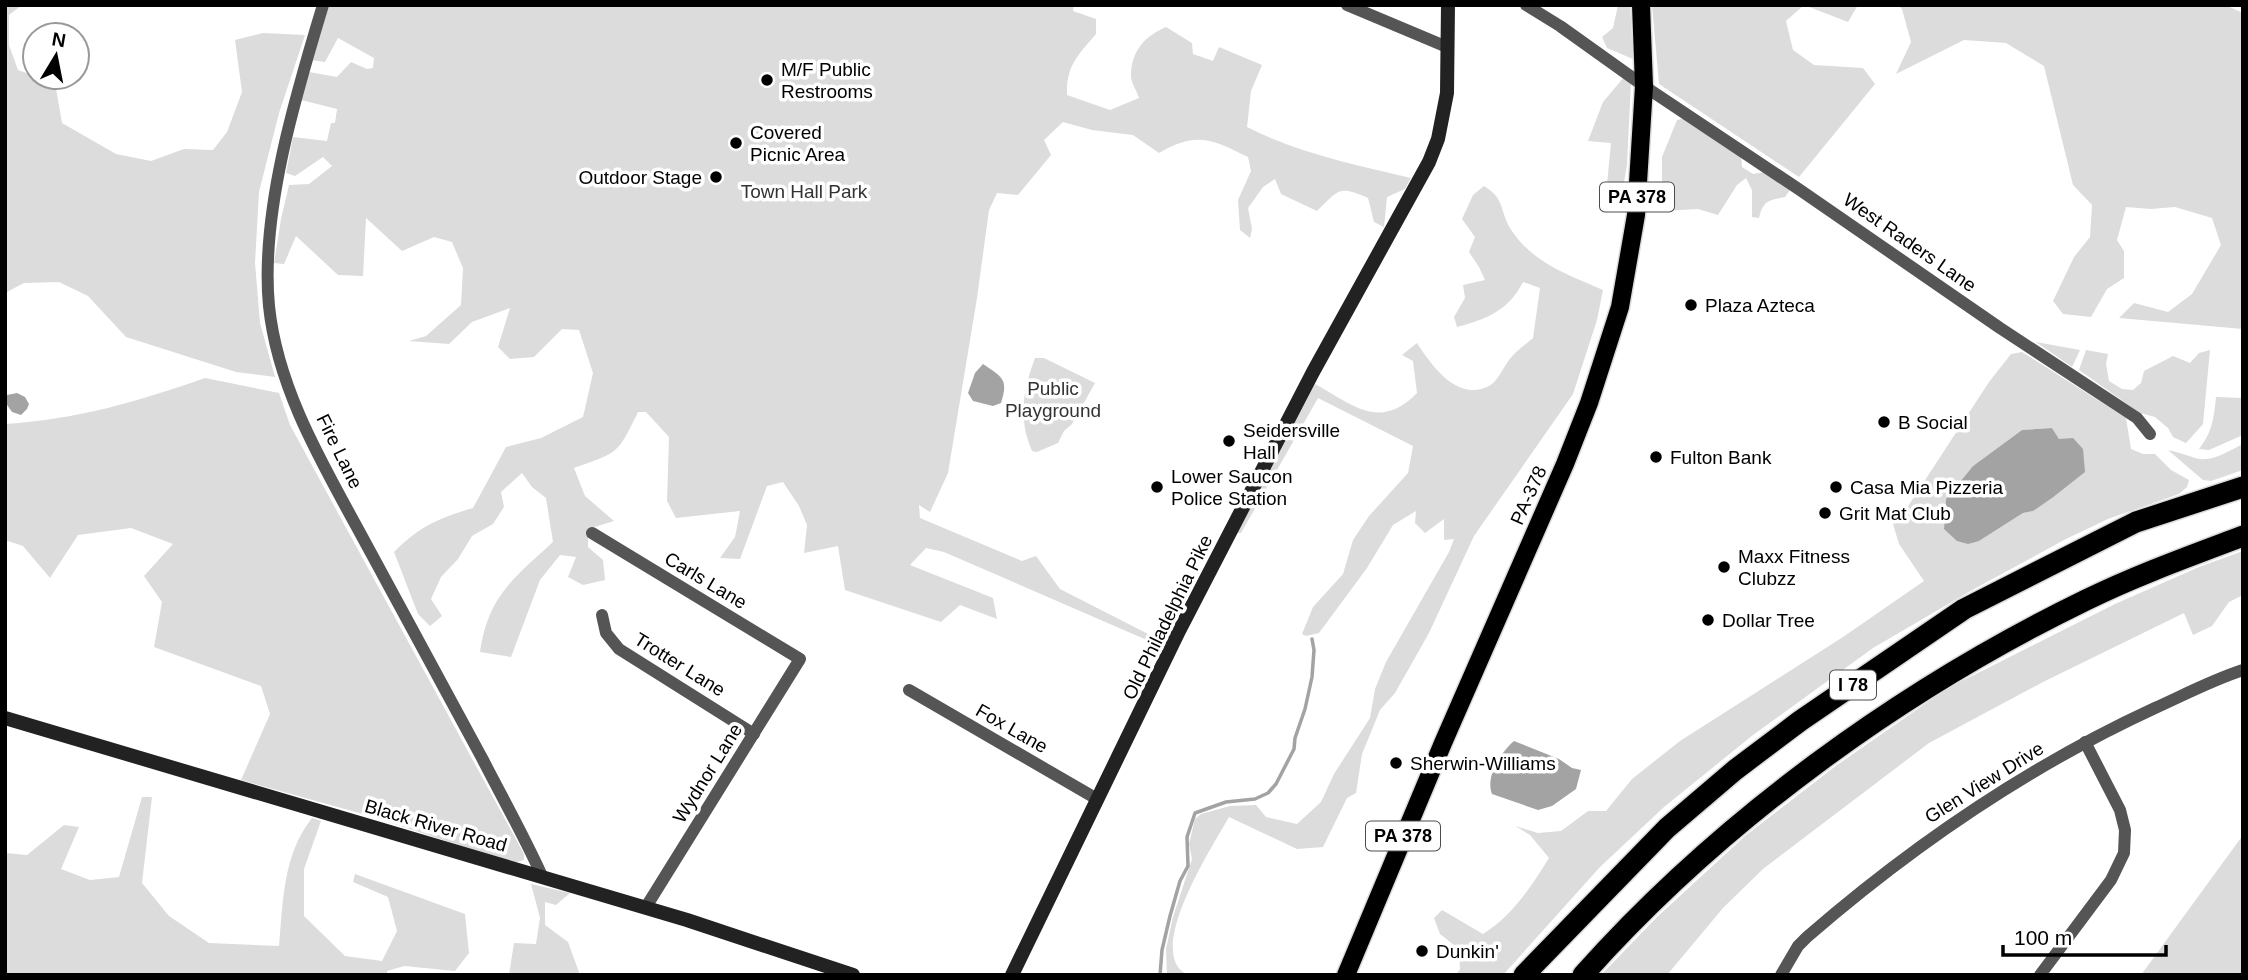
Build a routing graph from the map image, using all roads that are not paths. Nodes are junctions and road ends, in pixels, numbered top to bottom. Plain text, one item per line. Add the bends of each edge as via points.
1 (323, 5) edge
2 (1347, 5) edge
3 (1448, 5) edge
4 (1526, 5) edge
5 (1642, 5) edge
6 (1447, 47) junction
7 (1644, 86) junction
8 (2150, 434) dead end
9 (2243, 487) edge
10 (592, 533) dead end
11 (2243, 536) edge
12 (602, 615) dead end
13 (800, 659) joint
14 (2243, 670) edge
15 (909, 690) dead end
16 (5, 718) edge
17 (754, 734) junction
18 (2085, 742) junction
19 (1097, 799) junction
20 (542, 876) junction
21 (646, 907) junction
22 (853, 975) edge
23 (1012, 975) edge
24 (1346, 975) edge
25 (1524, 975) edge
26 (1583, 975) edge
27 (1781, 975) edge
28 (2040, 975) edge

1 - 20 street, Fire Lane via 273,205 268,269 277,350 305,427 332,483
2 - 6 street
3 - 6 street, Old Philadelphia Pike
4 - 7 street, West Raders Lane
5 - 7 main road, PA-378 / PA 378
6 - 19 street, Old Philadelphia Pike via 1444,113 1429,162 1313,372
7 - 8 street, West Raders Lane via 2137,418
7 - 24 main road, PA-378 / PA 378 via 1636,215 1620,307 1599,373 1565,464
9 - 25 highway, I 78 via 2136,522 1964,608 1735,771 1667,828
10 - 13 street, Carls Lane
11 - 26 highway, I 78 via 2158,567 2019,635 1827,754 1697,861
12 - 17 street, Trotter Lane via 606,633 619,649
13 - 17 street, Wydnor Lane
14 - 18 street, Glen View Drive
15 - 19 street, Fox Lane
16 - 20 street, Black River Road
17 - 21 street, Wydnor Lane
18 - 27 street, Glen View Drive via 1921,845 1807,937
18 - 28 street via 2120,810 2124,853 2111,880
19 - 23 street, Old Philadelphia Pike
20 - 21 street, Black River Road
21 - 22 street, Black River Road

